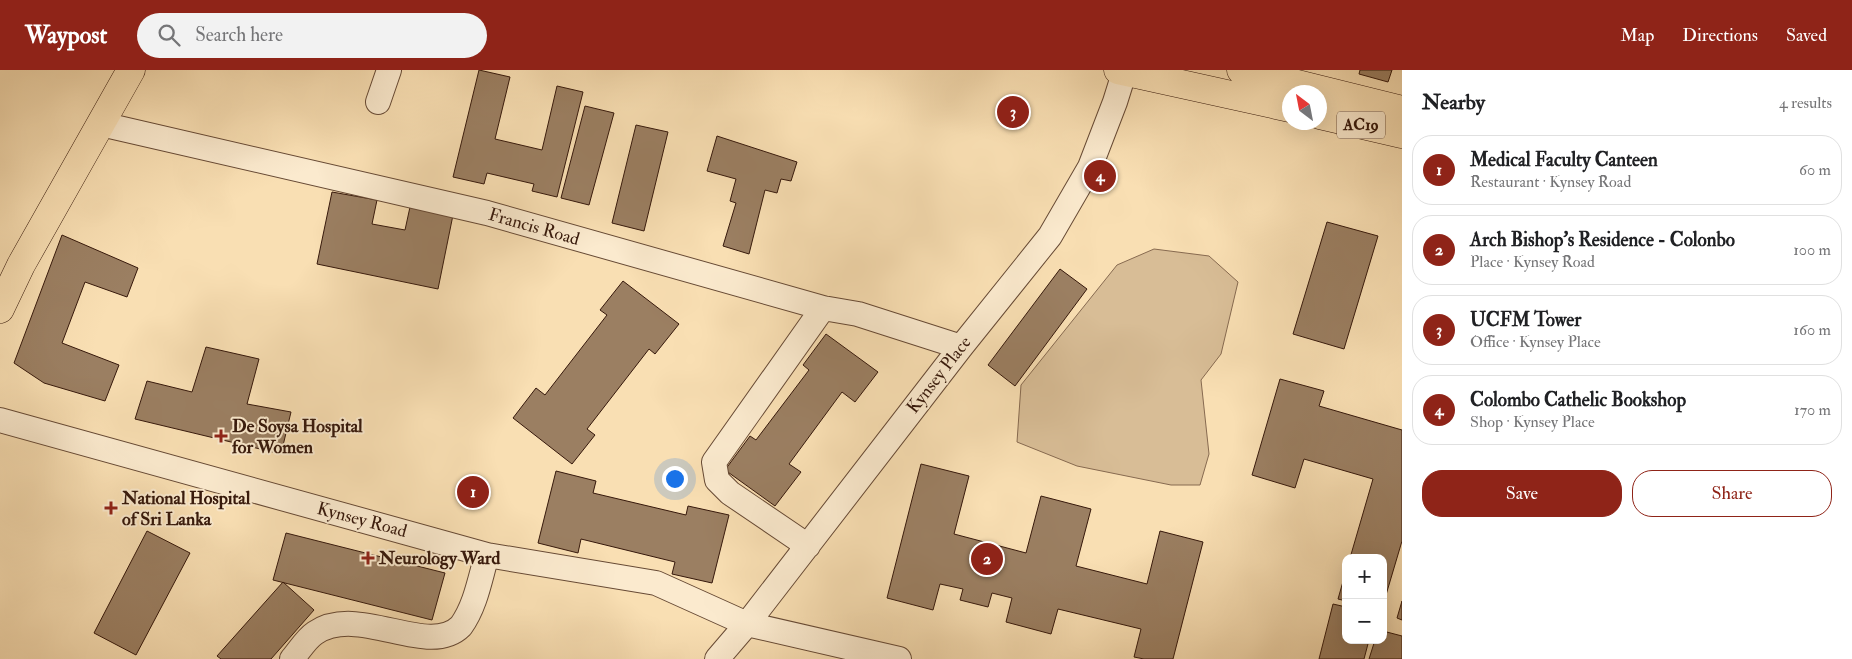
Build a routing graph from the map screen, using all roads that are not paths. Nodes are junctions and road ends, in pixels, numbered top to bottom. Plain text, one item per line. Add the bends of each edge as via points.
1 (131, 70) edge
2 (389, 70) edge
3 (1241, 70) edge
4 (1122, 71) edge
5 (378, 102) dead end
6 (1282, 106) edge
7 (1402, 110) edge
8 (1327, 117) edge
9 (101, 124) junction
10 (1402, 134) edge
11 (823, 308) junction
12 (0, 309) edge
13 (961, 347) junction
14 (0, 420) edge
15 (808, 546) junction
16 (487, 555) junction
17 (748, 624) junction
18 (292, 659) edge
19 (717, 659) edge
20 (899, 659) edge

1 - 9 main road
2 - 5 street
3 - 7 main road, AC19
4 - 6 main road
4 - 13 street, Kynsey Place via 1115,102 1090,167 1050,236
8 - 10 main road, AC19
9 - 11 street, Francis Road via 488,213
9 - 12 main road via 21,265
11 - 13 street, Francis Road via 858,314
11 - 15 street via 714,462 716,480 730,493
13 - 15 street, Kynsey Place
14 - 16 street, Kynsey Road
15 - 17 street, Kynsey Place
16 - 17 street, Kynsey Road via 656,583
16 - 18 street via 471,609 460,628 445,640 424,644 351,625 332,627 315,633
17 - 19 street, Kynsey Place
17 - 20 street, Kynsey Road

